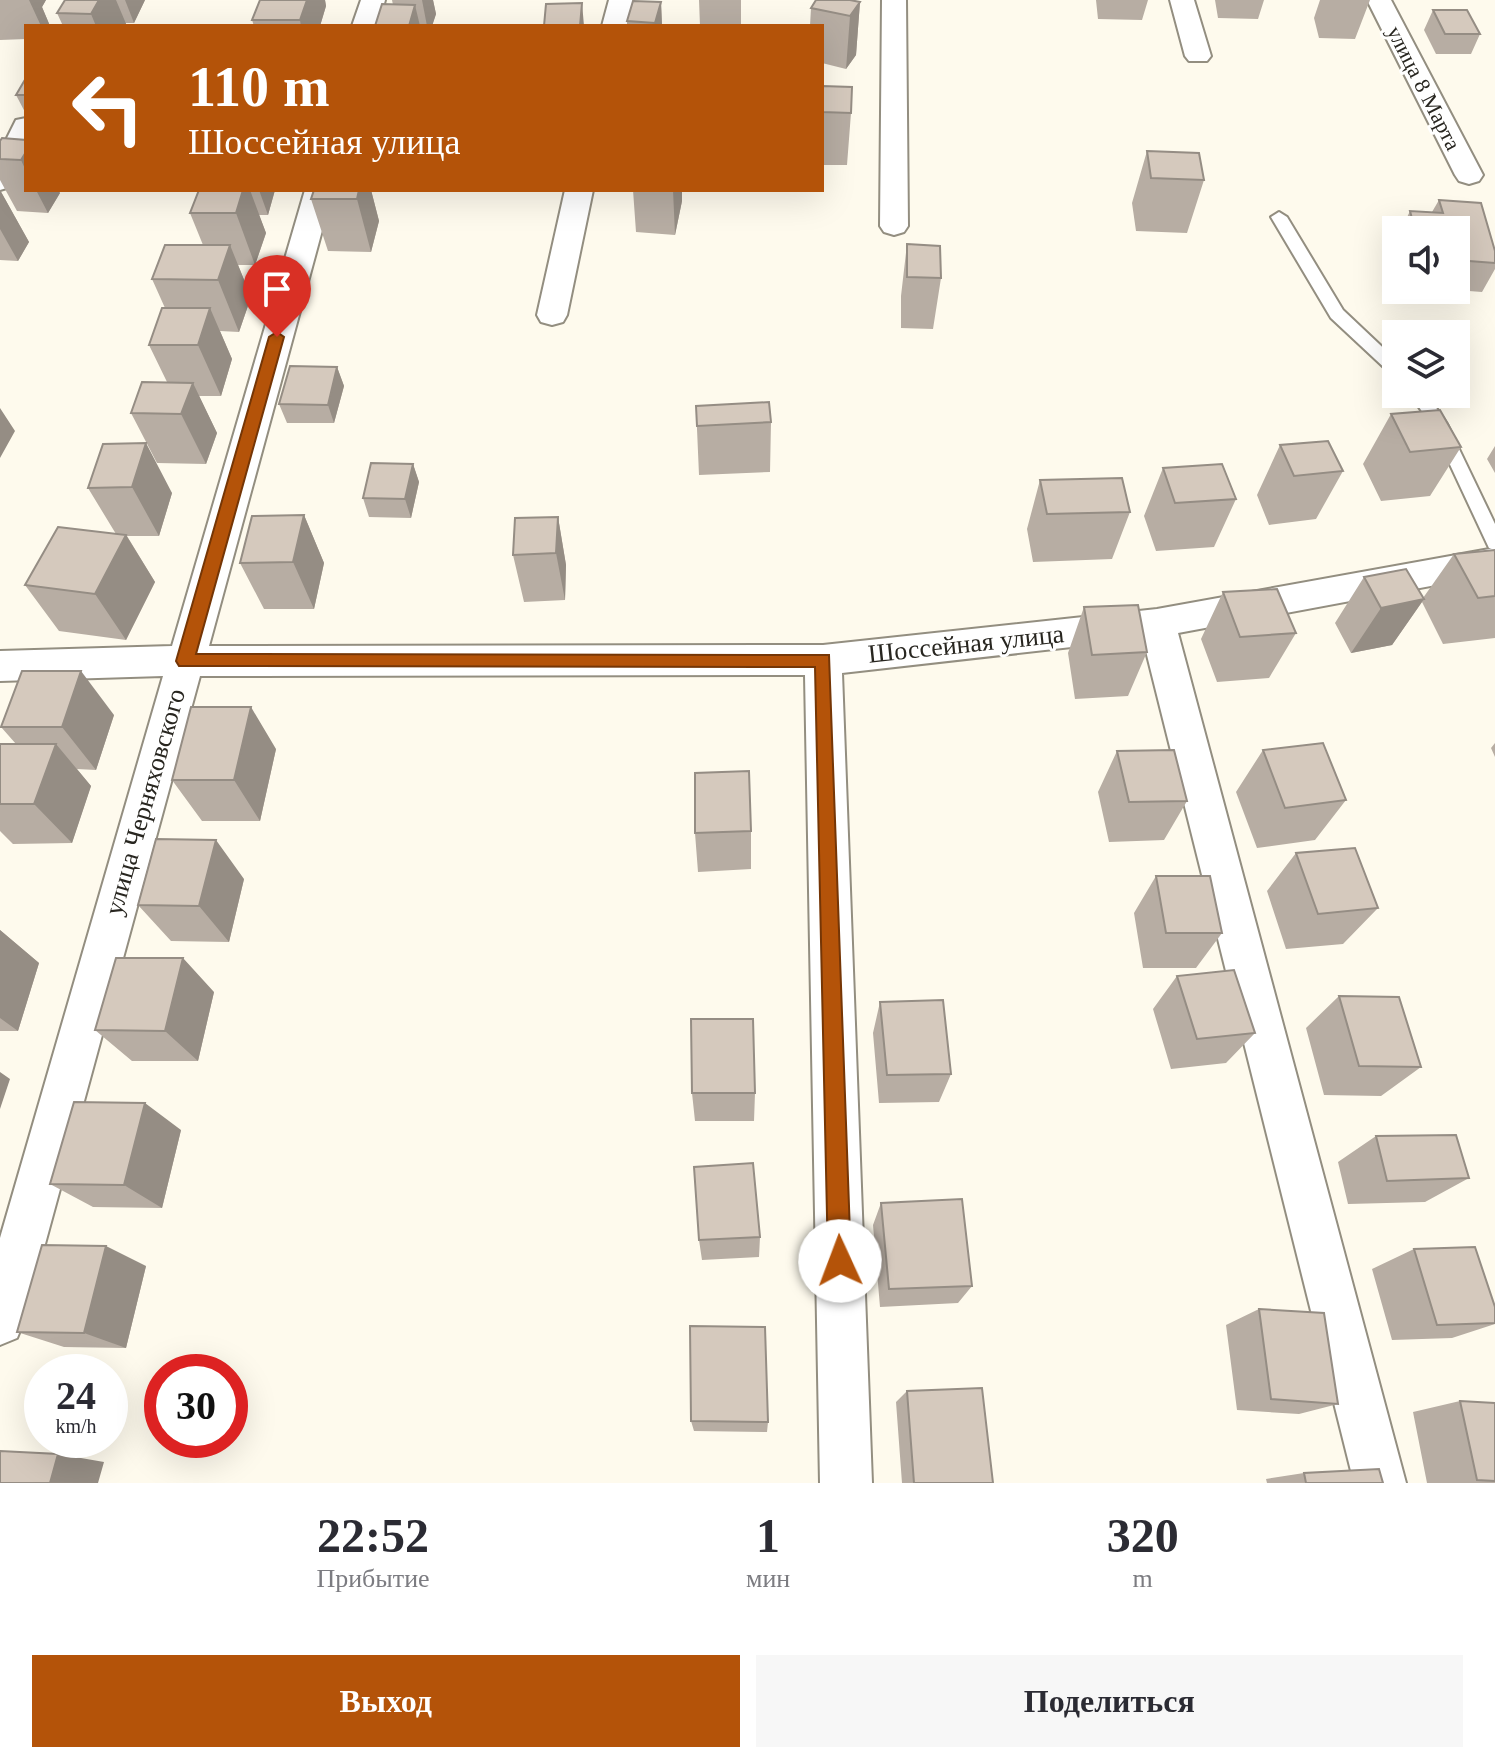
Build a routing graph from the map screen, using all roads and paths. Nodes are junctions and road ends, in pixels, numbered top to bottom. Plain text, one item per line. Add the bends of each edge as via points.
1 (373, 0) edge
2 (621, 0) edge
3 (894, 0) edge
4 (1182, 0) edge
5 (1379, 0) edge
6 (366, 24) edge
7 (615, 24) edge
8 (1198, 56) dead end
9 (24, 130) edge
10 (1469, 175) dead end
11 (0, 181) edge
12 (318, 192) edge
13 (579, 192) edge
14 (1279, 217) dead end
15 (894, 226) dead end
16 (552, 315) dead end
17 (1382, 356) edge
18 (1428, 408) edge
19 (1495, 543) edge
20 (1495, 561) edge
21 (1157, 623) junction
22 (823, 660) junction
23 (185, 661) junction
24 (0, 666) edge
25 (0, 1321) edge
26 (846, 1483) edge
27 (1380, 1483) edge

1 - 6 street
2 - 7 street
3 - 15 street
4 - 8 street
5 - 10 street, улица 8 Марта
9 - 11 street
12 - 23 street, улица Черняховского
13 - 16 street
14 - 17 lane via 1337,314
18 - 19 lane
20 - 21 street, Шоссейная улица
21 - 22 street, Шоссейная улица
21 - 27 street
22 - 23 street, Шоссейная улица
22 - 26 street
23 - 24 street, Шоссейная улица
23 - 25 street, улица Черняховского

